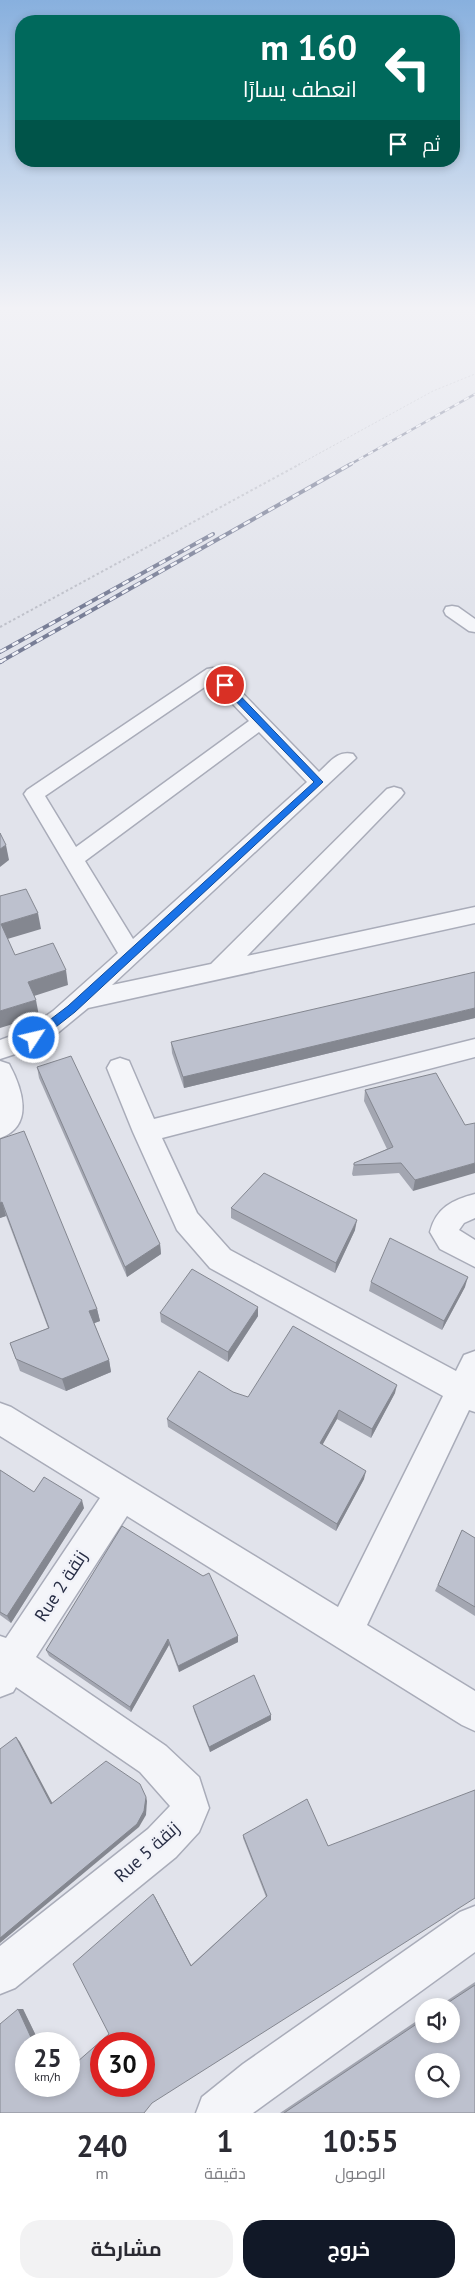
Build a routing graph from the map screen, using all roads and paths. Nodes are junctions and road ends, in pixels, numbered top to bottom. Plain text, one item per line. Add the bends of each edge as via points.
1 (404, 407) edge
2 (452, 610) dead end
3 (0, 627) edge
4 (475, 627) edge
5 (260, 722) junction
6 (346, 758) dead end
7 (319, 782) junction
8 (394, 792) dead end
9 (74, 859) junction
10 (475, 915) edge
11 (131, 954) junction
12 (218, 971) junction
13 (81, 1000) junction
14 (475, 1048) edge
15 (0, 1050) edge
16 (120, 1068) dead end
17 (0, 1071) edge
18 (0, 1127) edge
19 (146, 1132) junction
20 (475, 1206) edge
21 (475, 1254) edge
22 (471, 1384) edge
23 (0, 1418) edge
24 (122, 1494) junction
25 (345, 1632) junction
26 (4, 1665) edge
27 (475, 1712) edge
28 (475, 1927) edge
29 (0, 1973) edge
30 (218, 2113) edge

1 - 3 path
2 - 4 street
5 - 7 street
5 - 9 street
5 - 9 street via 213,673 34,794
6 - 7 street
7 - 11 street
8 - 12 street
9 - 11 street
10 - 12 street
11 - 13 street
12 - 13 street
13 - 15 street via 34,1038
14 - 19 street
16 - 19 street
17 - 18 street via 11,1099 10,1113
19 - 22 street via 187,1221 220,1259
20 - 21 street via 451,1217 444,1232 450,1240
22 - 25 street
23 - 24 street
24 - 25 street
24 - 26 street, Rue 2 زنقة
25 - 27 street
26 - 29 street, Rue 5 زنقة via 153,1759 185,1791 190,1808 162,1843
28 - 30 street via 259,2080

